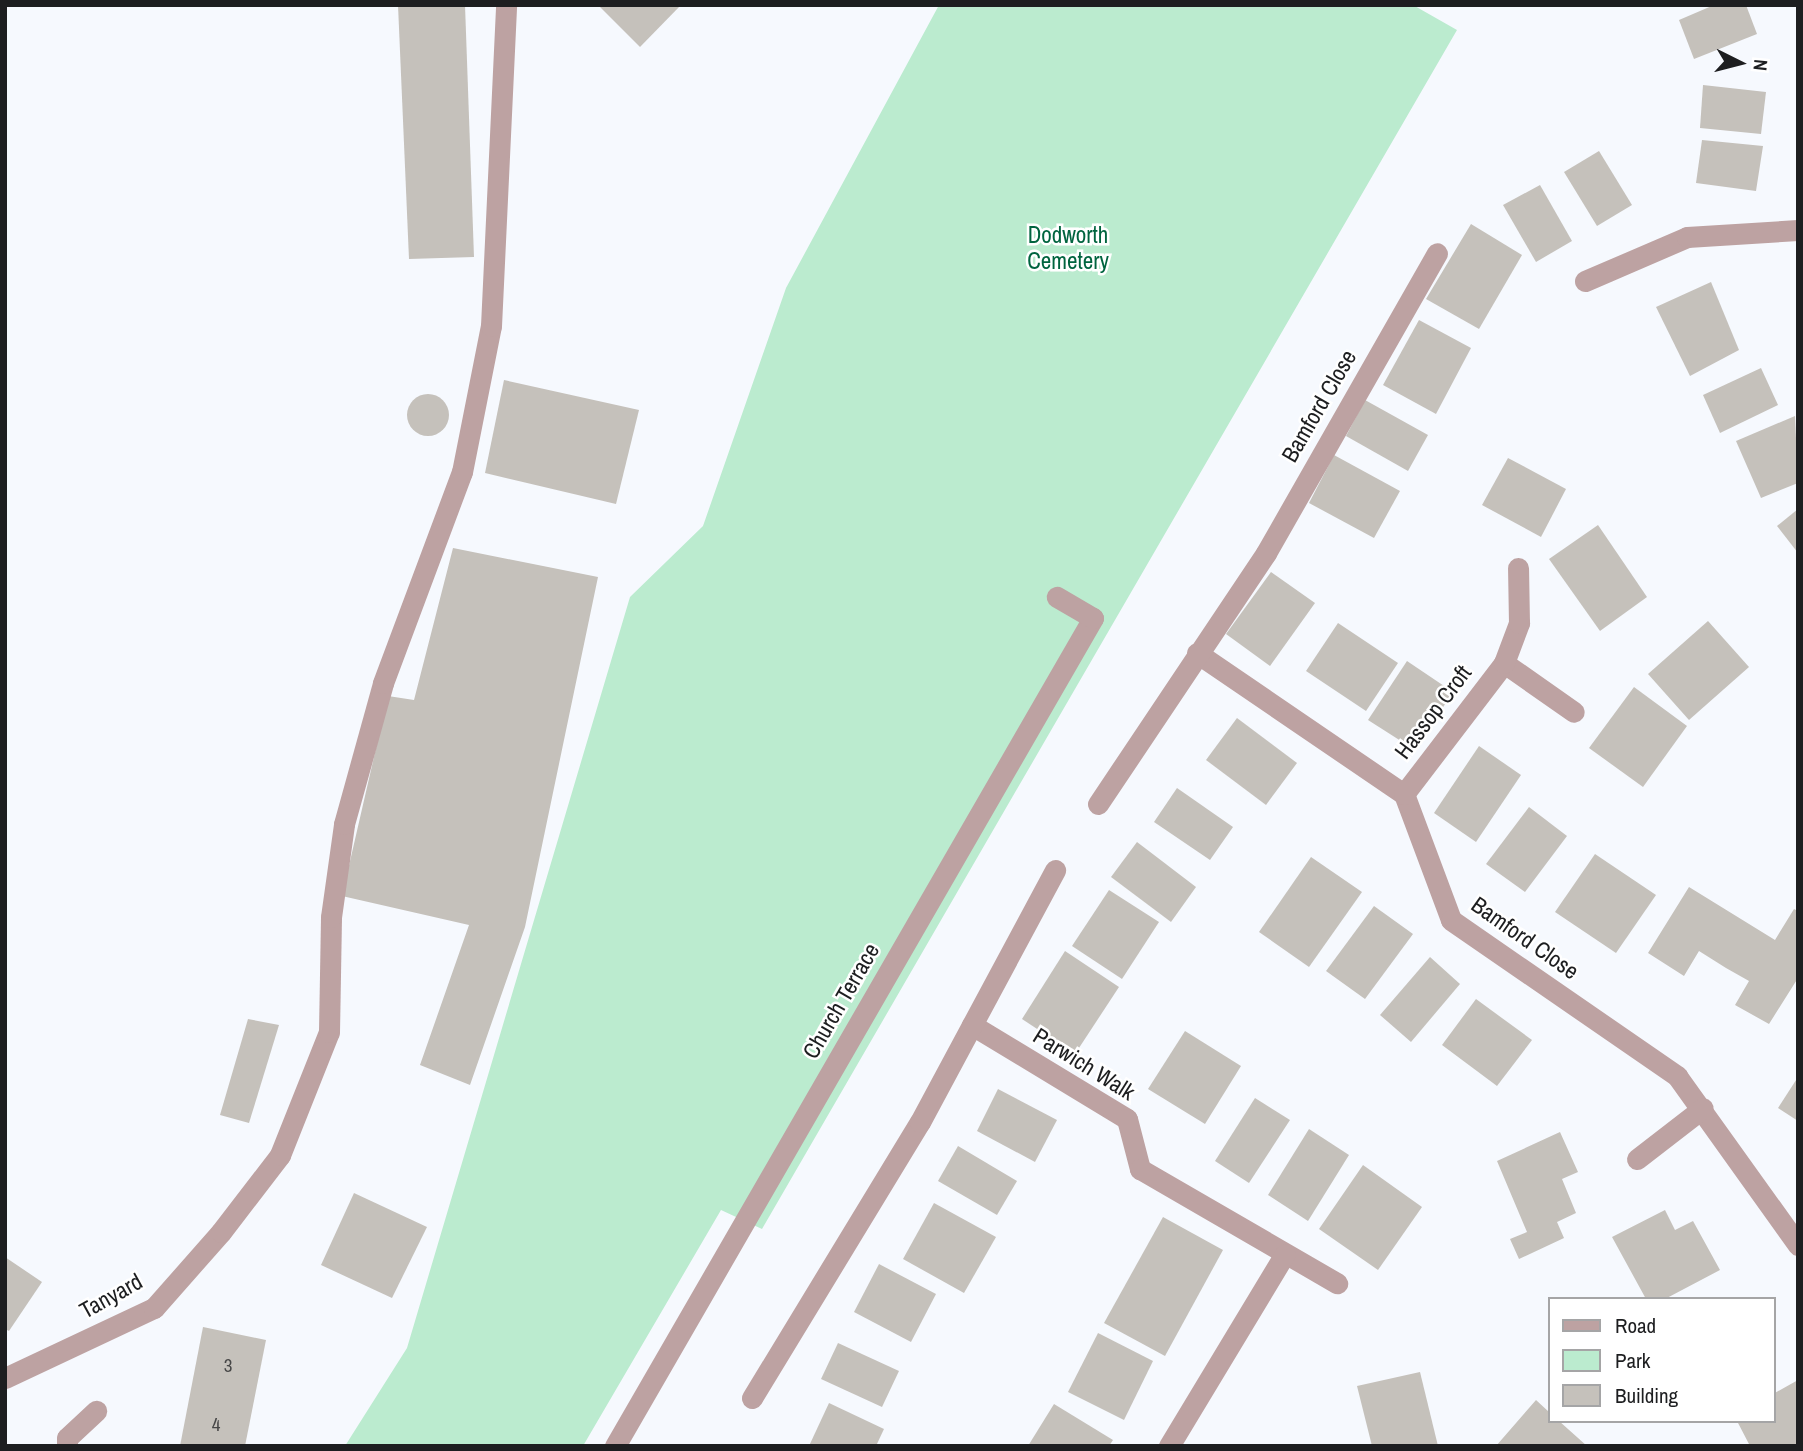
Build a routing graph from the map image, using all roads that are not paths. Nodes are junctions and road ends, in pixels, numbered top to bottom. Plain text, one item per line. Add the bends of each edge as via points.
1 (506, 5) edge
2 (1798, 230) edge
3 (1437, 253) dead end
4 (1585, 281) dead end
5 (1518, 568) dead end
6 (1057, 597) dead end
7 (1197, 653) junction
8 (1504, 663) junction
9 (1574, 712) dead end
10 (1404, 794) junction
11 (1098, 804) dead end
12 (1055, 870) dead end
13 (972, 1026) junction
14 (1703, 1108) junction
15 (1637, 1159) dead end
16 (1798, 1245) edge
17 (1284, 1254) junction
18 (1337, 1283) dead end
19 (5, 1378) edge
20 (752, 1398) dead end
21 (96, 1410) dead end
22 (67, 1446) edge
23 (615, 1446) edge
24 (1169, 1446) edge

1 - 19 street, Tanyard via 491,326 462,472 383,683 344,824 331,917 329,1032 279,1155 154,1307
2 - 4 street via 1687,237
3 - 7 street, Bamford Close via 1266,553
5 - 8 street, Hassop Croft via 1519,623
6 - 23 street, Church Terrace via 1093,618
7 - 10 street
7 - 11 street, Bamford Close
8 - 9 street
8 - 10 street, Hassop Croft
10 - 14 street, Bamford Close via 1451,920 1661,1062
12 - 13 street
13 - 17 street, Parwich Walk via 1127,1119 1140,1169
13 - 20 street via 920,1122
14 - 15 street
14 - 16 street, Bamford Close
17 - 18 street, Parwich Walk
17 - 24 street
21 - 22 street via 68,1438

